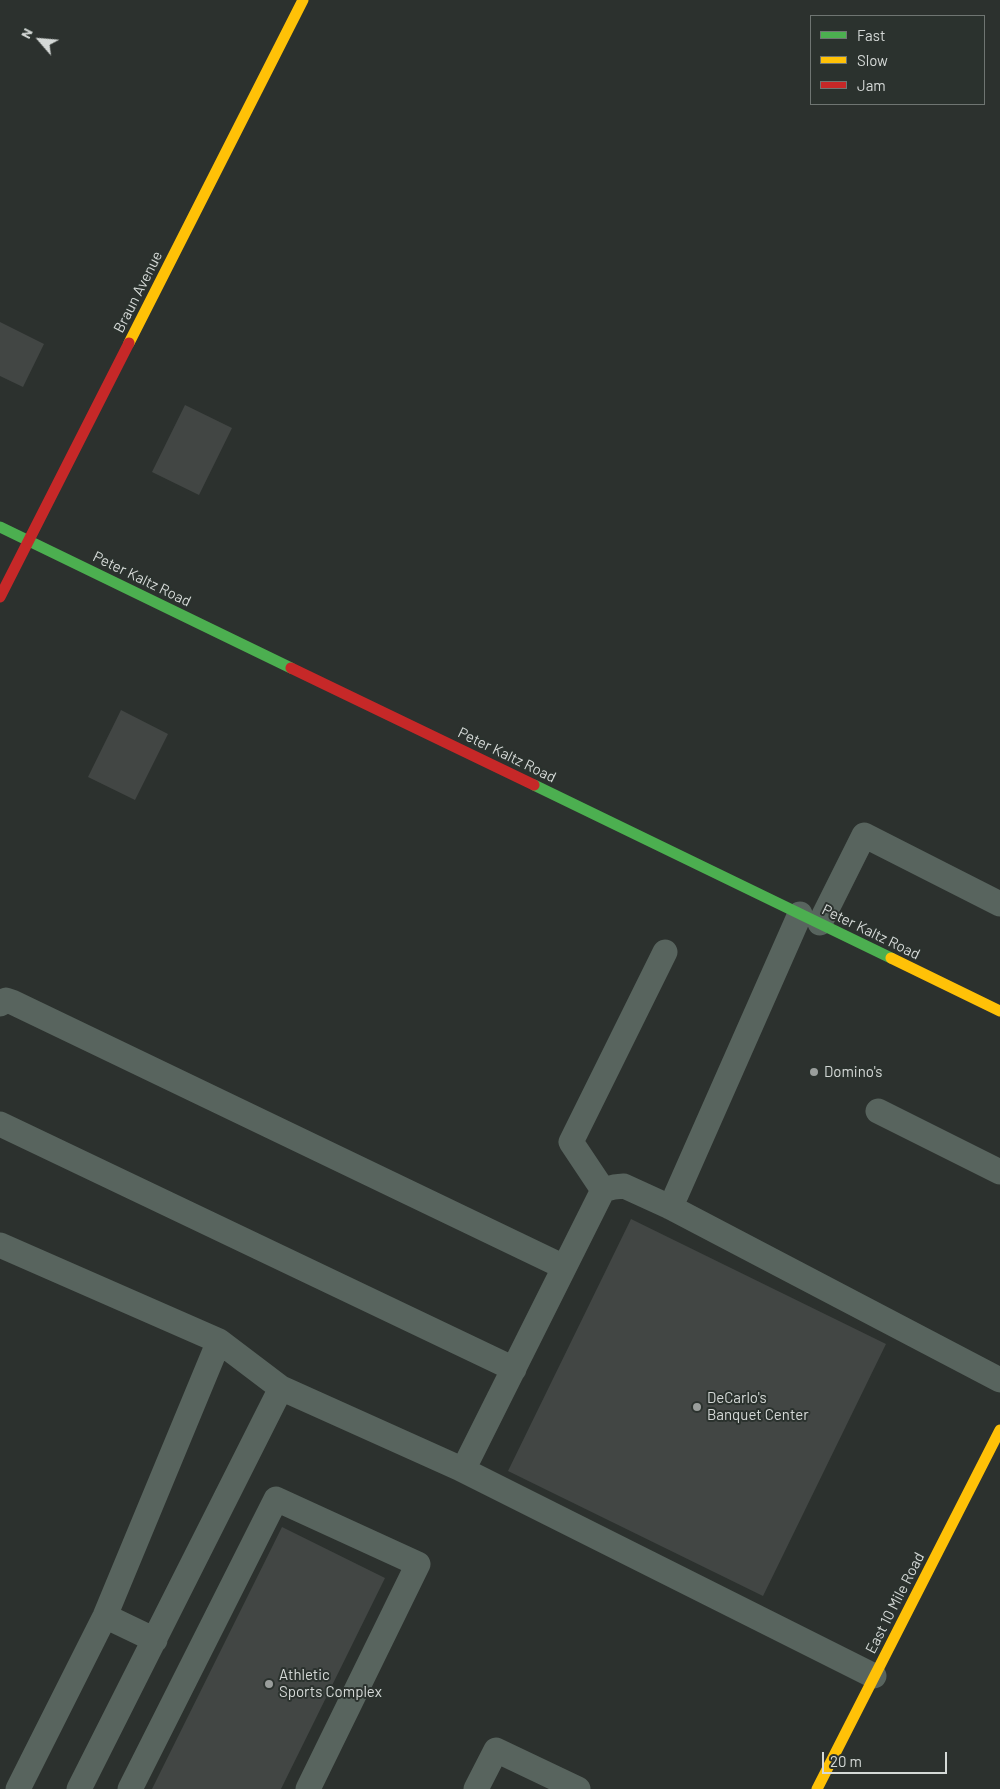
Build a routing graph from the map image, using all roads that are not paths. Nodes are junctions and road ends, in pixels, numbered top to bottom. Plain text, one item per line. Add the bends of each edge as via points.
1 (303, 0) edge
2 (0, 527) edge
3 (29, 540) junction
4 (0, 597) edge
5 (1000, 904) edge
6 (810, 919) junction
7 (665, 952) dead end
8 (0, 1004) edge
9 (1000, 1011) edge
10 (878, 1111) dead end
11 (0, 1124) edge
12 (1000, 1172) edge
13 (614, 1188) junction
14 (670, 1207) junction
15 (0, 1245) edge
16 (564, 1267) junction
17 (220, 1341) junction
18 (514, 1369) junction
19 (1000, 1380) edge
20 (281, 1388) junction
21 (997, 1444) edge
22 (459, 1468) junction
23 (105, 1616) junction
24 (155, 1640) junction
25 (874, 1676) junction
26 (18, 1789) edge
27 (79, 1789) edge
28 (130, 1789) edge
29 (308, 1789) edge
30 (476, 1789) edge
31 (578, 1789) edge
32 (817, 1789) edge

1 - 3 street, Braun Avenue
2 - 3 street, Peter Kaltz Road
3 - 4 street, Braun Avenue
3 - 6 street, Peter Kaltz Road
5 - 6 lane via 864,835
6 - 9 street, Peter Kaltz Road
6 - 14 lane
7 - 13 lane via 572,1142
8 - 16 lane via 6,1000 12,1002
10 - 12 lane
11 - 18 lane
13 - 14 lane
13 - 16 lane
14 - 19 lane
15 - 17 lane
16 - 18 lane
17 - 20 lane
17 - 23 lane
18 - 22 lane via 466,1464
20 - 22 lane
20 - 24 lane
21 - 25 street, East 10 Mile Road
22 - 25 lane
23 - 24 lane
23 - 26 lane
24 - 27 lane
25 - 32 street, East 10 Mile Road
28 - 29 lane via 276,1500 418,1564
30 - 31 lane via 496,1750

